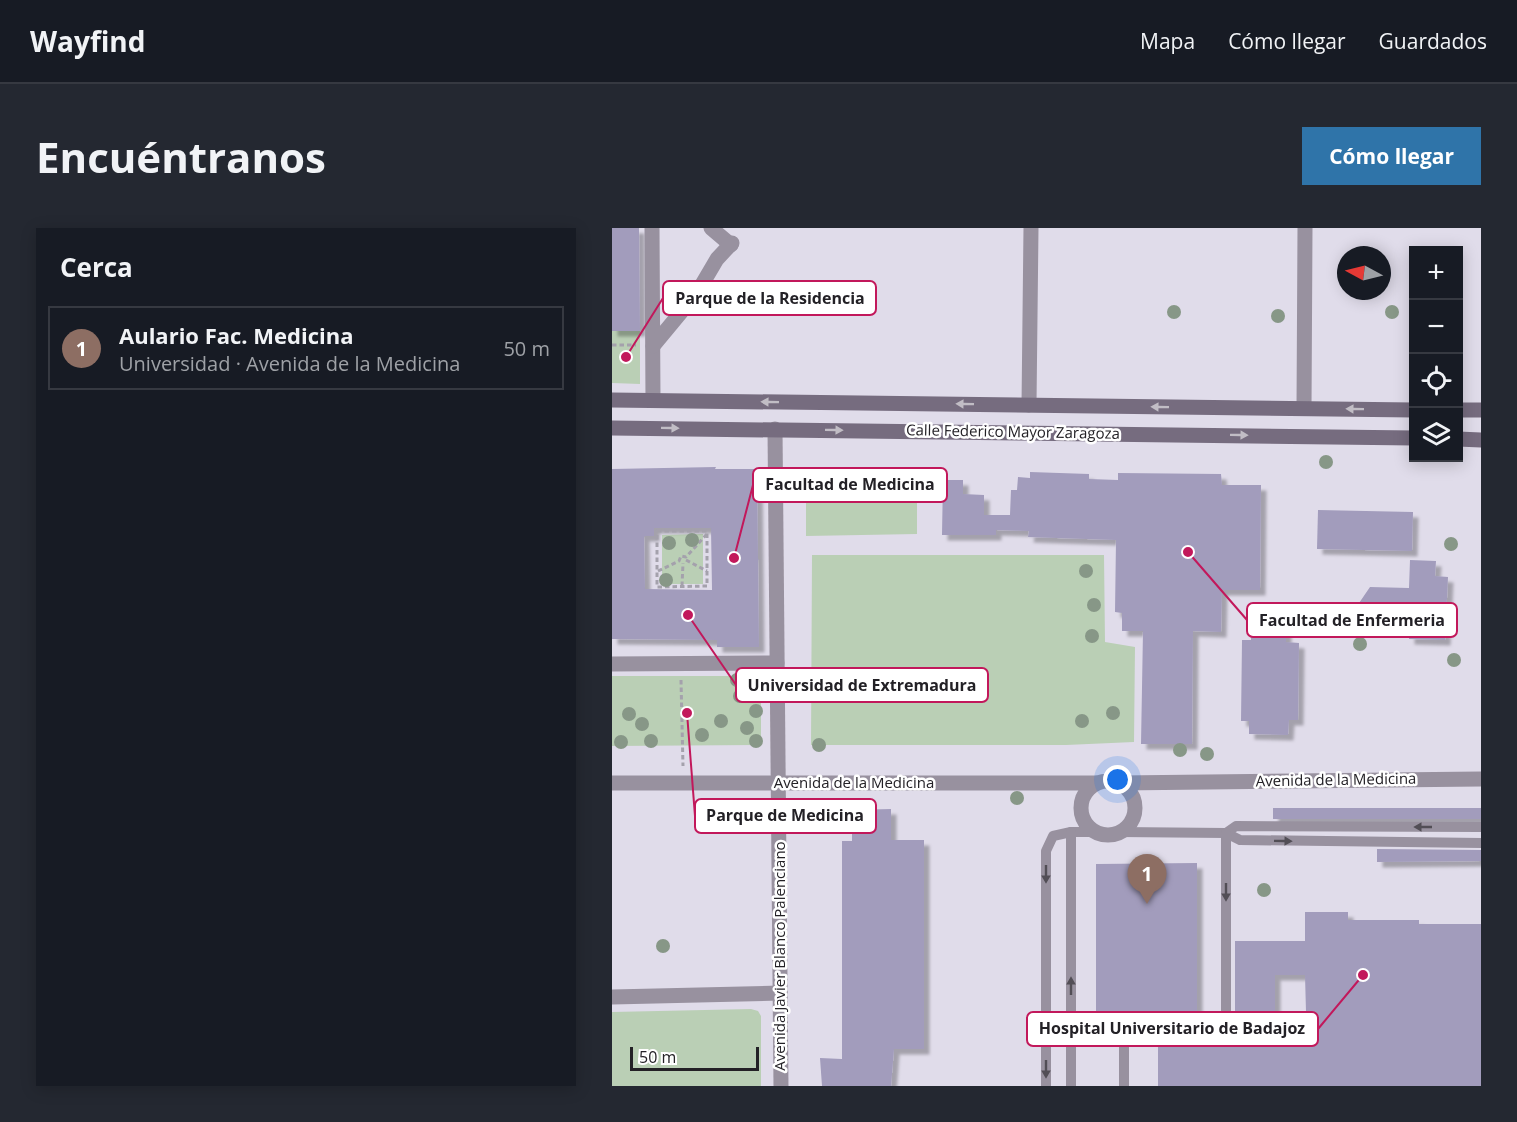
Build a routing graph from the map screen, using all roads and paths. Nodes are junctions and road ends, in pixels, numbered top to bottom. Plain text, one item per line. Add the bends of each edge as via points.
1 (652, 228) edge
2 (711, 228) edge
3 (1031, 228) edge
4 (1305, 228) edge
5 (612, 345) edge
6 (653, 345) junction
7 (612, 400) edge
8 (653, 400) junction
9 (1029, 405) junction
10 (1304, 408) junction
11 (1409, 410) edge
12 (1463, 410) edge
13 (1481, 410) edge
14 (612, 428) edge
15 (775, 429) junction
16 (1409, 438) edge
17 (1463, 439) edge
18 (1481, 440) edge
19 (707, 534) junction
20 (684, 560) junction
21 (658, 571) junction
22 (707, 571) junction
23 (682, 586) junction
24 (777, 663) junction
25 (612, 664) edge
26 (681, 664) junction
27 (1481, 779) edge
28 (612, 783) edge
29 (683, 783) junction
30 (778, 783) junction
31 (1096, 783) junction
32 (1120, 783) junction
33 (1481, 827) edge
34 (1071, 832) junction
35 (1095, 832) junction
36 (1120, 832) junction
37 (1226, 833) junction
38 (1481, 843) edge
39 (780, 993) junction
40 (612, 997) edge
41 (1226, 1032) dead end
42 (1071, 1035) junction
43 (781, 1086) edge
44 (1046, 1086) edge
45 (1071, 1086) edge
46 (1124, 1086) edge

1 - 6 street
2 - 6 street via 731,244 697,293
3 - 9 street
4 - 10 street
5 - 6 path
6 - 8 street
7 - 8 main road, Calle Federico Mayor Zaragoza
9 -> 8 main road, Calle Federico Mayor Zaragoza
10 -> 9 main road, Calle Federico Mayor Zaragoza
11 -> 10 main road, Calle Federico Mayor Zaragoza
12 - 13 main road
14 -> 15 main road, Calle Federico Mayor Zaragoza
15 -> 16 main road, Calle Federico Mayor Zaragoza
15 - 24 street, Avenida Javier Blanco Palenciano
17 - 18 main road
19 - 20 path
19 - 21 path via 657,531
19 - 22 path
20 - 21 path
20 - 22 path
20 - 23 path
21 - 23 path via 657,587
22 - 23 path via 707,586
24 - 26 street
24 - 30 street, Avenida Javier Blanco Palenciano
25 - 26 street
26 - 29 path
27 - 32 street, Avenida de la Medicina
28 - 29 street, Avenida de la Medicina
29 - 30 street, Avenida de la Medicina
30 - 31 street, Avenida de la Medicina
30 - 39 street, Avenida Javier Blanco Palenciano
31 - 32 street
31 - 35 street via 1084,795 1081,812
32 - 36 street via 1132,795 1135,812
33 -> 37 lane via 1236,826
34 - 35 lane
42 -> 34 lane
34 -> 44 lane via 1053,836 1046,852
35 - 36 street
36 - 37 lane
37 -> 38 lane via 1240,840
37 -> 41 lane
39 - 40 street
39 - 43 street, Avenida Javier Blanco Palenciano
42 - 45 lane
42 - 46 lane via 1116,1036 1124,1043

